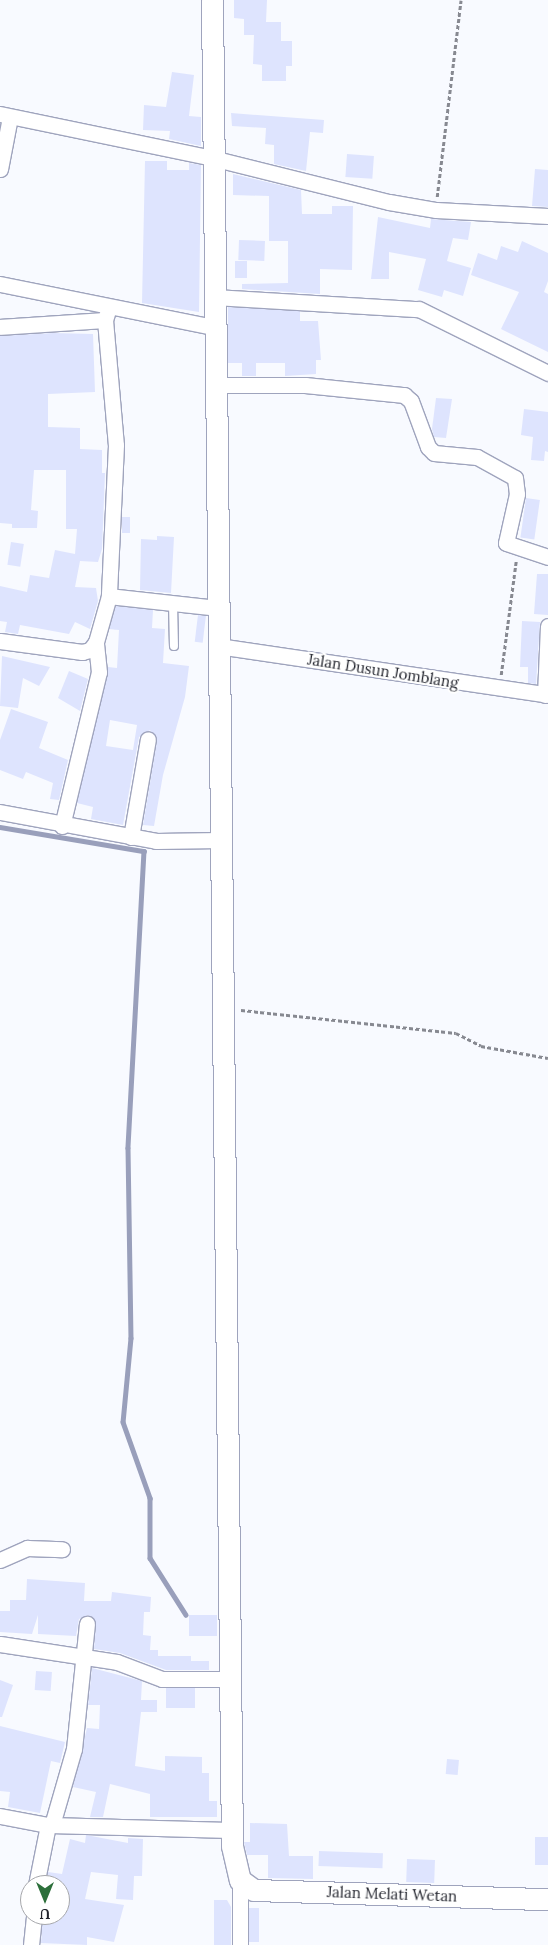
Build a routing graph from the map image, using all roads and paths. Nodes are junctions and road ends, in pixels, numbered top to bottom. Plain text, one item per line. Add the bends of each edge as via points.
1 (212, 0) edge
2 (461, 0) edge
3 (5, 116) edge
4 (212, 158) junction
5 (0, 169) edge
6 (436, 210) junction
7 (548, 216) edge
8 (0, 284) edge
9 (214, 297) junction
10 (107, 313) junction
11 (214, 327) junction
12 (0, 328) edge
13 (548, 373) edge
14 (216, 385) junction
15 (517, 549) junction
16 (548, 557) edge
17 (109, 596) junction
18 (173, 603) junction
19 (218, 608) junction
20 (548, 626) edge
21 (0, 641) edge
22 (96, 642) junction
23 (174, 646) dead end
24 (218, 646) junction
25 (499, 688) junction
26 (546, 695) edge
27 (148, 738) dead end
28 (0, 812) edge
29 (62, 826) junction
30 (130, 837) junction
31 (220, 840) junction
32 (222, 1008) junction
33 (548, 1058) edge
34 (62, 1549) dead end
35 (0, 1560) edge
36 (86, 1624) dead end
37 (0, 1644) edge
38 (85, 1658) junction
39 (228, 1680) junction
40 (0, 1816) edge
41 (50, 1825) junction
42 (231, 1830) junction
43 (37, 1875) edge
44 (240, 1880) junction
45 (548, 1899) edge
46 (33, 1925) edge
47 (31, 1945) edge
48 (240, 1945) edge

1 - 4 street
2 - 6 path via 443,125
3 - 4 street
3 - 5 street
4 - 6 street via 353,195
4 - 9 street
6 - 7 street
8 - 10 street
9 - 11 street
9 - 13 street via 419,309
10 - 11 street
10 - 12 street
10 - 17 street via 116,445
11 - 14 street
14 - 15 street via 305,385 404,395 411,401 428,447 434,453 476,457 515,478 517,494 506,538 510,547
14 - 19 street
15 - 16 street
15 - 25 path
17 - 18 street
17 - 22 street
18 - 19 street
18 - 23 lane
19 - 24 street
20 - 26 street
21 - 22 street via 82,652
22 - 29 street via 99,672
24 - 25 street, Jalan Dusun Jomblang
24 - 31 street
25 - 26 street, Jalan Dusun Jomblang
27 - 30 street
28 - 29 street
29 - 30 street
30 - 31 street via 156,841
31 - 32 street
32 - 33 path via 456,1033 481,1046
32 - 39 street
34 - 35 street via 27,1548
36 - 38 street
37 - 38 street
38 - 39 street via 138,1668 162,1679
38 - 41 street via 74,1749
39 - 42 street via 231,1691
40 - 41 street
41 - 42 street
41 - 43 street via 44,1830
42 - 44 street
44 - 45 street, Jalan Melati Wetan via 248,1888 263,1891
44 - 48 street
46 - 47 street

